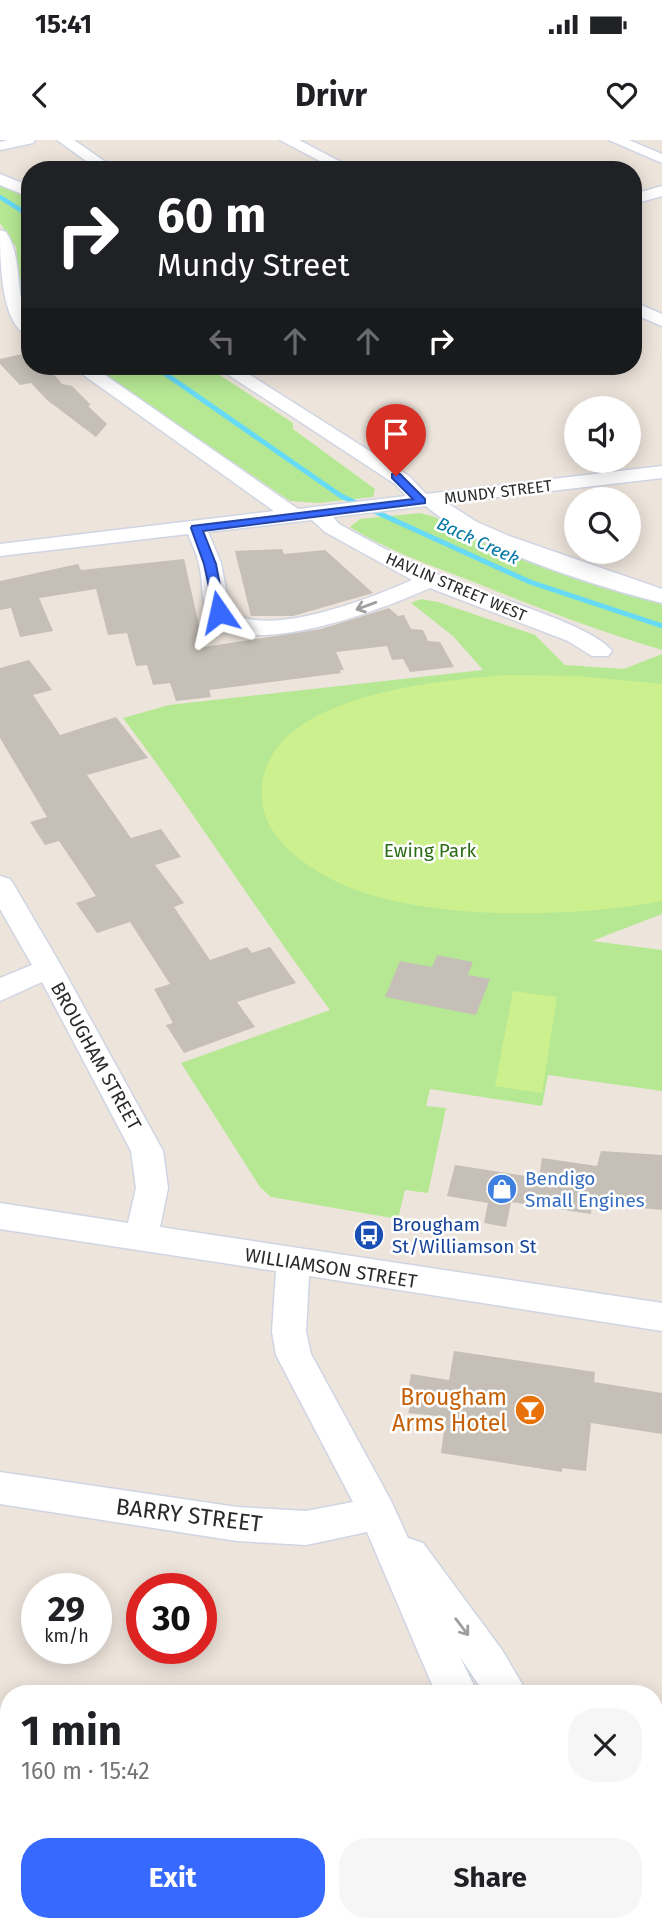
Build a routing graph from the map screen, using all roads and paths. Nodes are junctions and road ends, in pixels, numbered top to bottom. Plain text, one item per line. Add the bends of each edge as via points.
1 (28, 140) edge
2 (64, 140) edge
3 (287, 140) edge
4 (616, 140) edge
5 (0, 146) edge
6 (662, 159) edge
7 (96, 161) edge
8 (330, 161) edge
9 (0, 178) edge
10 (21, 188) edge
11 (662, 191) edge
12 (642, 197) edge
13 (0, 235) edge
14 (642, 311) edge
15 (662, 321) edge
16 (21, 325) edge
17 (93, 375) edge
18 (238, 375) edge
19 (662, 472) edge
20 (426, 501) junction
21 (307, 515) junction
22 (196, 528) junction
23 (0, 550) edge
24 (429, 580) junction
25 (662, 596) edge
26 (600, 651) dead end
27 (0, 885) edge
28 (49, 969) junction
29 (0, 991) edge
30 (0, 1216) edge
31 (141, 1238) junction
32 (293, 1262) junction
33 (662, 1317) edge
34 (0, 1488) edge
35 (378, 1513) junction
36 (453, 1685) edge
37 (502, 1685) edge

1 - 5 street
2 - 7 street
3 - 8 street
4 - 6 street
9 - 10 street
11 - 12 street
13 - 16 street via 6,246 11,312
14 - 15 street
17 - 21 street, HAVLIN STREET WEST
18 - 20 street via 402,480
19 - 20 street, MUNDY STREET
20 - 21 street, MUNDY STREET
20 - 25 street via 497,538
21 - 22 street, MUNDY STREET
21 - 24 street, HAVLIN STREET WEST
22 - 23 street, MUNDY STREET
24 -> 22 street via 334,617 239,626 219,612 210,564
24 - 26 street, HAVLIN STREET WEST via 561,630
27 - 28 street, BROUGHAM STREET
28 - 29 street
28 - 31 street, BROUGHAM STREET via 147,1151 152,1188
30 - 31 street, WILLIAMSON STREET
31 - 32 street, WILLIAMSON STREET
32 - 33 street, WILLIAMSON STREET
32 - 35 street via 289,1332 294,1355
34 - 35 street, BARRY STREET via 237,1524 306,1528
35 - 36 street
35 -> 37 street

